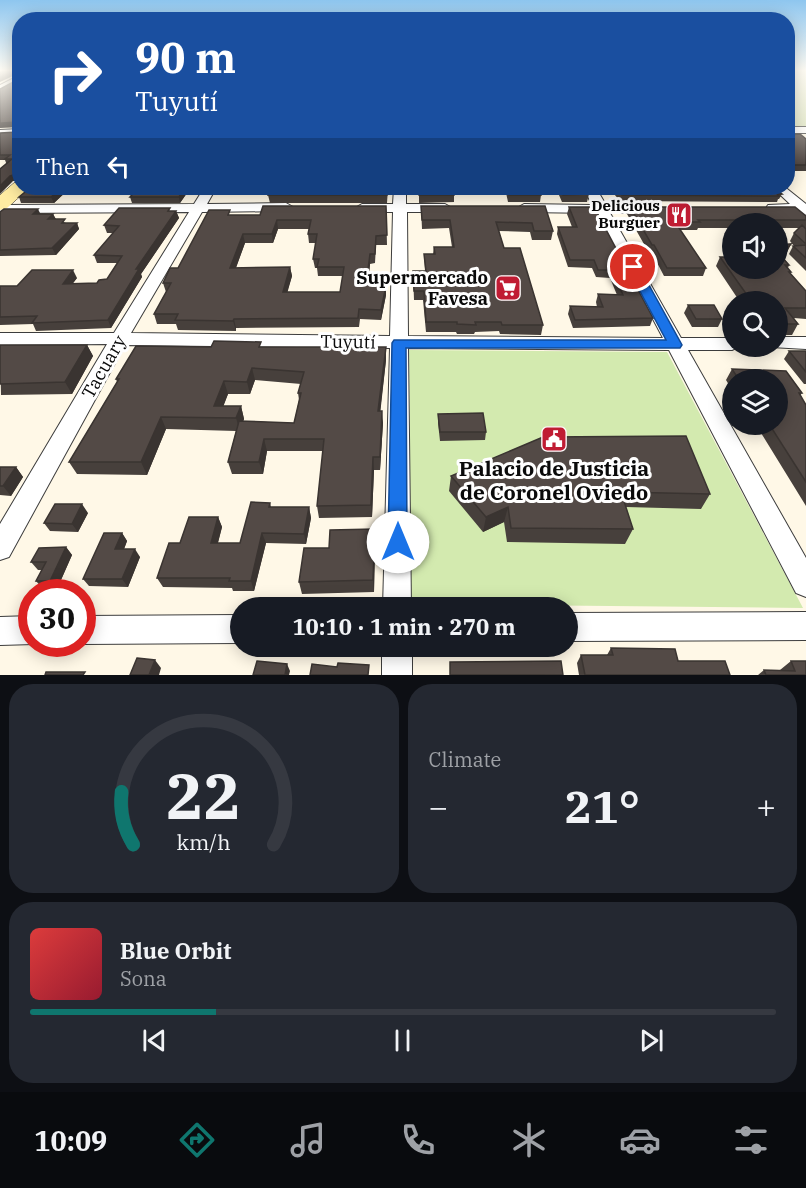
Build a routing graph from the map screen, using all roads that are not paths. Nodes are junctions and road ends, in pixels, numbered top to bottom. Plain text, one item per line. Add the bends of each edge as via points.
1 (12, 194) edge
2 (206, 195) edge
3 (400, 195) edge
4 (594, 195) edge
5 (788, 195) edge
6 (0, 204) edge
7 (199, 207) junction
8 (306, 207) edge
9 (353, 208) edge
10 (400, 208) junction
11 (459, 208) edge
12 (507, 208) edge
13 (755, 208) edge
14 (0, 209) edge
15 (602, 209) junction
16 (661, 209) edge
17 (805, 209) edge
18 (120, 338) junction
19 (0, 339) edge
20 (399, 343) junction
21 (788, 343) edge
22 (806, 343) edge
23 (722, 344) edge
24 (675, 345) junction
25 (0, 548) edge
26 (806, 584) edge
27 (397, 597) edge
28 (806, 626) edge
29 (578, 627) edge
30 (230, 629) edge
31 (18, 630) edge
32 (96, 630) edge
33 (0, 631) edge
34 (397, 657) edge
35 (398, 675) edge

1 - 6 main road
2 - 7 street, Tacuary
3 - 10 street
4 - 15 street
5 - 17 street
7 - 8 street
7 - 14 street
7 - 18 street, Tacuary
9 - 10 street
10 - 11 street
10 - 20 street
12 - 15 street
13 - 17 street
15 - 16 street
15 - 24 street
18 - 19 street, Tuyutí
18 - 20 street, Tuyutí
18 - 25 street, Tacuary
20 - 24 street, Tuyutí
20 - 27 street
21 - 22 street
23 - 24 street, Tuyutí
24 - 26 street
28 - 29 street
30 - 32 street
31 - 33 street
34 - 35 street

